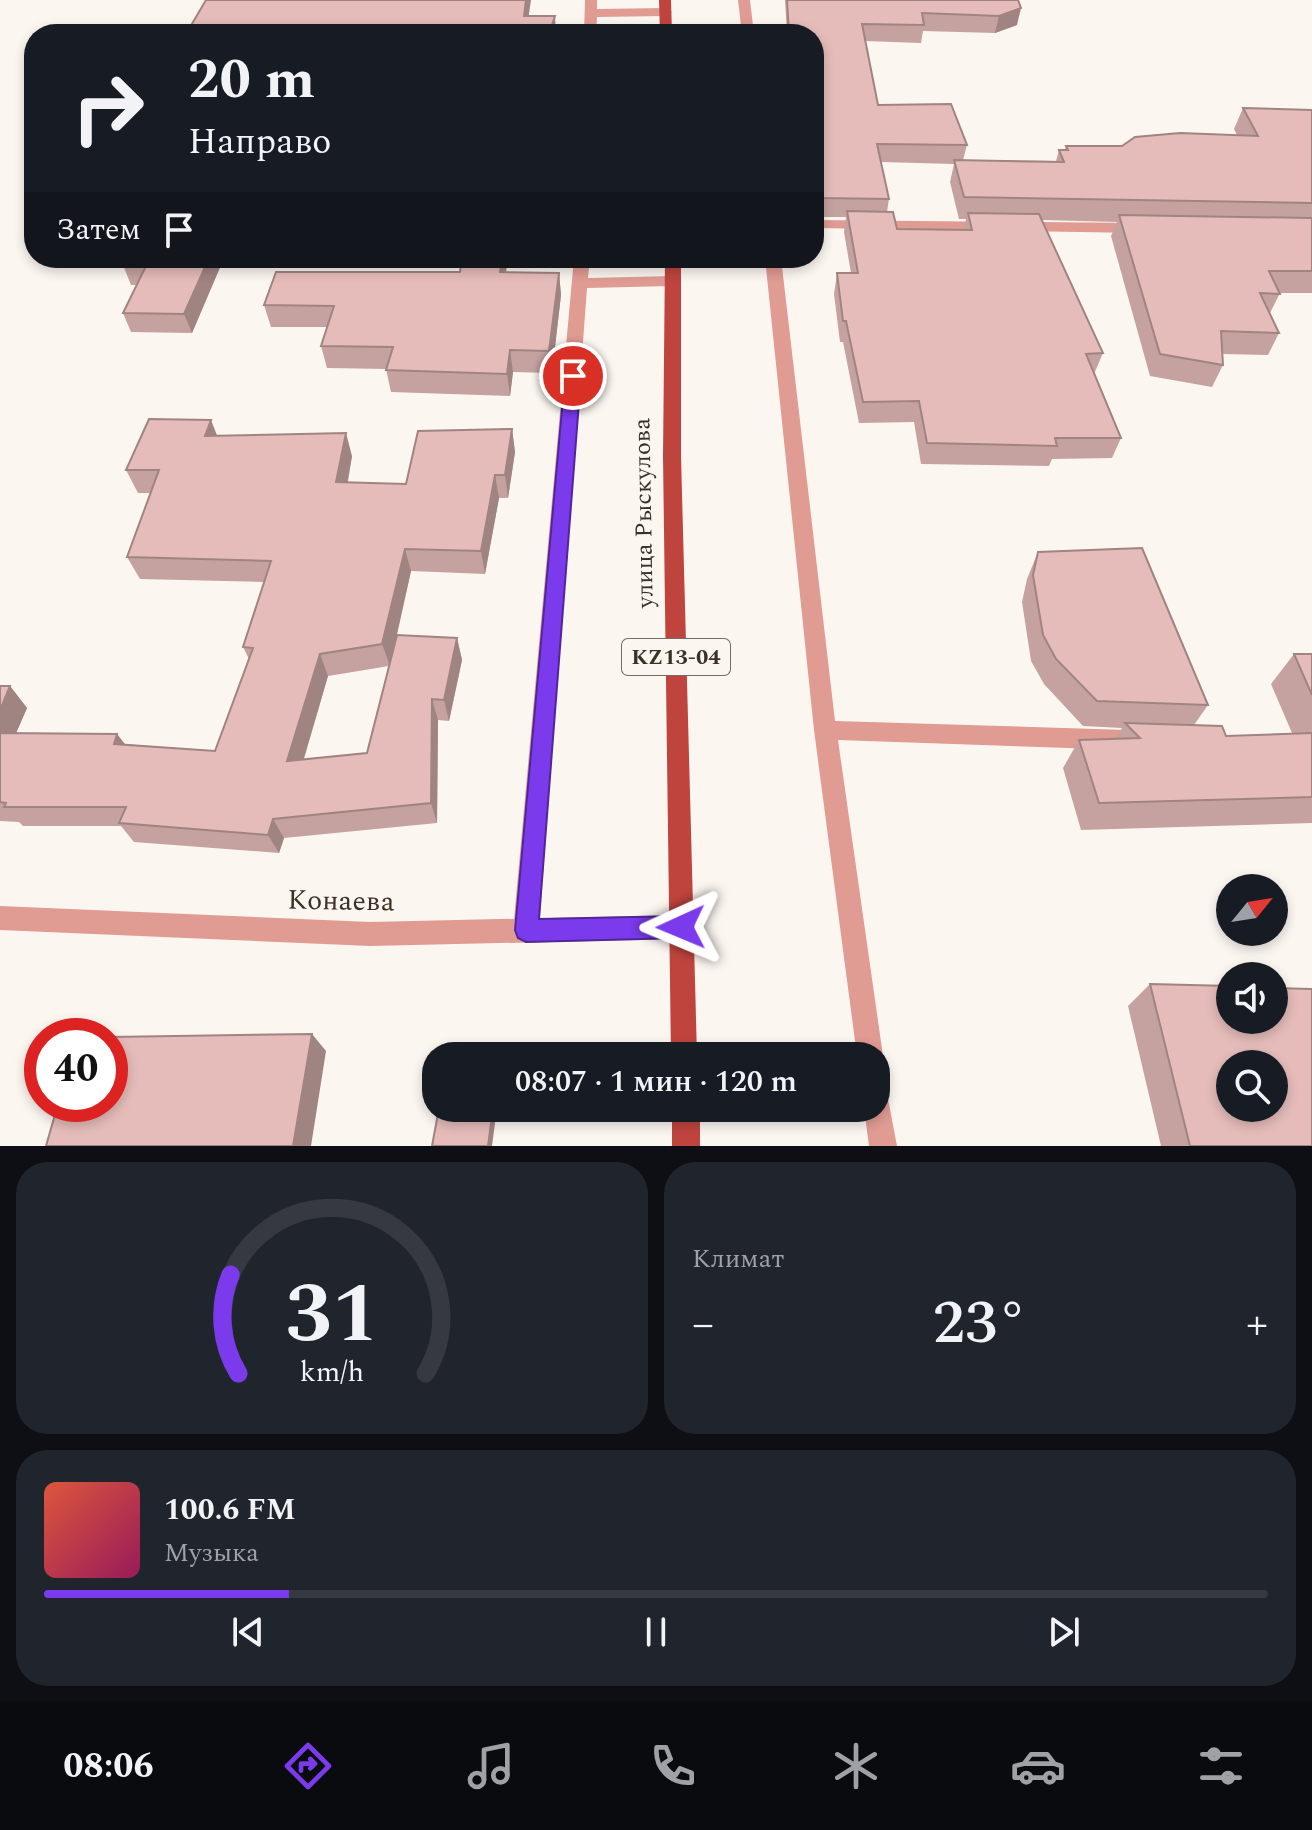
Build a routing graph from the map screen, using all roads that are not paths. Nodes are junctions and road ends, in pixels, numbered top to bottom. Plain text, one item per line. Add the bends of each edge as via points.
1 (744, 0) edge
2 (591, 6) edge
3 (665, 6) edge
4 (747, 24) edge
5 (824, 224) edge
6 (1159, 229) edge
7 (582, 268) edge
8 (673, 268) edge
9 (774, 268) edge
10 (672, 281) junction
11 (581, 283) junction
12 (825, 730) junction
13 (1150, 741) edge
14 (0, 918) edge
15 (681, 927) junction
16 (526, 930) junction
17 (684, 1042) edge
18 (868, 1042) edge
19 (686, 1122) edge
20 (880, 1122) edge
21 (686, 1146) edge
22 (883, 1146) edge

1 - 4 street
2 - 3 street
5 - 6 street
7 - 11 street
8 - 10 main road, улица Рыскулова / KZ13-04
9 - 12 street
10 - 11 street
10 - 15 main road, улица Рыскулова / KZ13-04
11 - 16 street
12 - 13 street
12 - 18 street
14 - 16 street, Конаева via 370,934
15 - 16 street, Конаева
15 - 17 main road, улица Рыскулова / KZ13-04
19 - 21 main road
20 - 22 street

